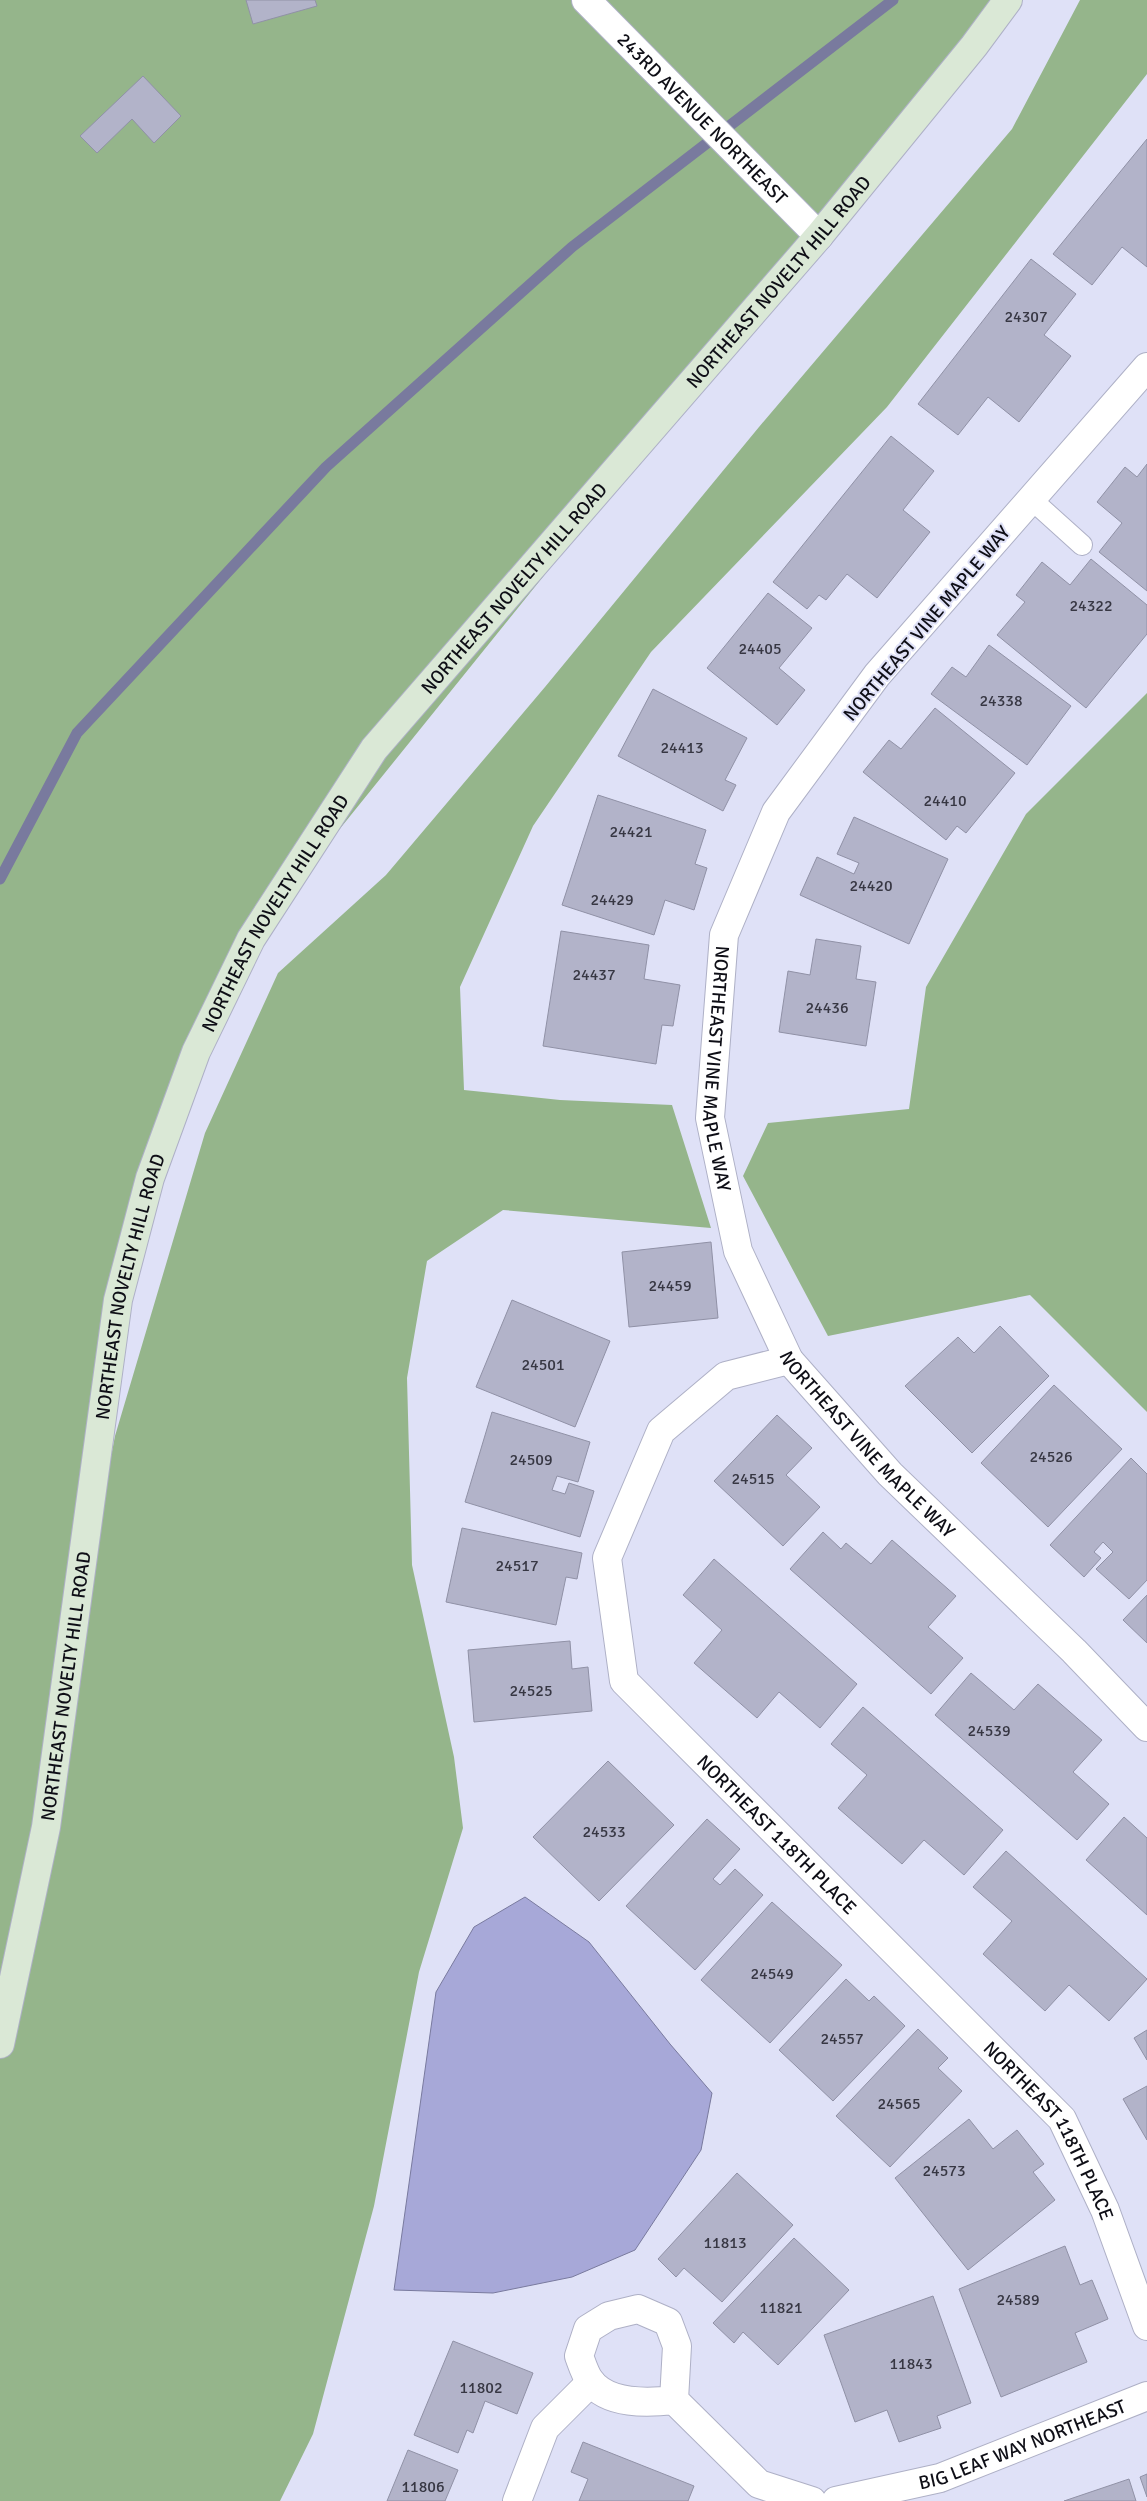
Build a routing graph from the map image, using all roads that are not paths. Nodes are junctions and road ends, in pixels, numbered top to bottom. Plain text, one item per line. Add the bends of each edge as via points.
1 (586, 0) edge
2 (1008, 0) edge
3 (819, 236) junction
4 (1147, 367) edge
5 (1031, 499) junction
6 (1082, 545) dead end
7 (789, 1360) junction
8 (1147, 1726) edge
9 (0, 2044) edge
10 (1147, 2326) edge
11 (591, 2382) junction
12 (1147, 2396) edge
13 (674, 2400) junction
14 (517, 2501) edge
15 (812, 2501) edge
16 (836, 2501) edge

1 - 3 street, 243RD AVENUE NORTHEAST
2 - 3 main road, NORTHEAST NOVELTY HILL ROAD
3 - 9 main road, NORTHEAST NOVELTY HILL ROAD via 374,749 251,939 196,1052 150,1178 118,1300 46,1827
4 - 5 street, NORTHEAST VINE MAPLE WAY
5 - 6 lane
5 - 7 street, NORTHEAST VINE MAPLE WAY via 878,675 776,812 724,935 710,1118 738,1251
7 - 8 street, NORTHEAST VINE MAPLE WAY via 890,1474
7 - 10 street, NORTHEAST 118TH PLACE via 726,1376 661,1431 607,1558 624,1681 1062,2119 1106,2210
11 - 13 street via 609,2395 643,2403
11 - 13 street via 579,2356 588,2329 609,2316 638,2309 668,2322 677,2346
11 - 14 street via 545,2428
12 - 16 street, BIG LEAF WAY NORTHEAST via 940,2478
13 - 15 street via 759,2484

